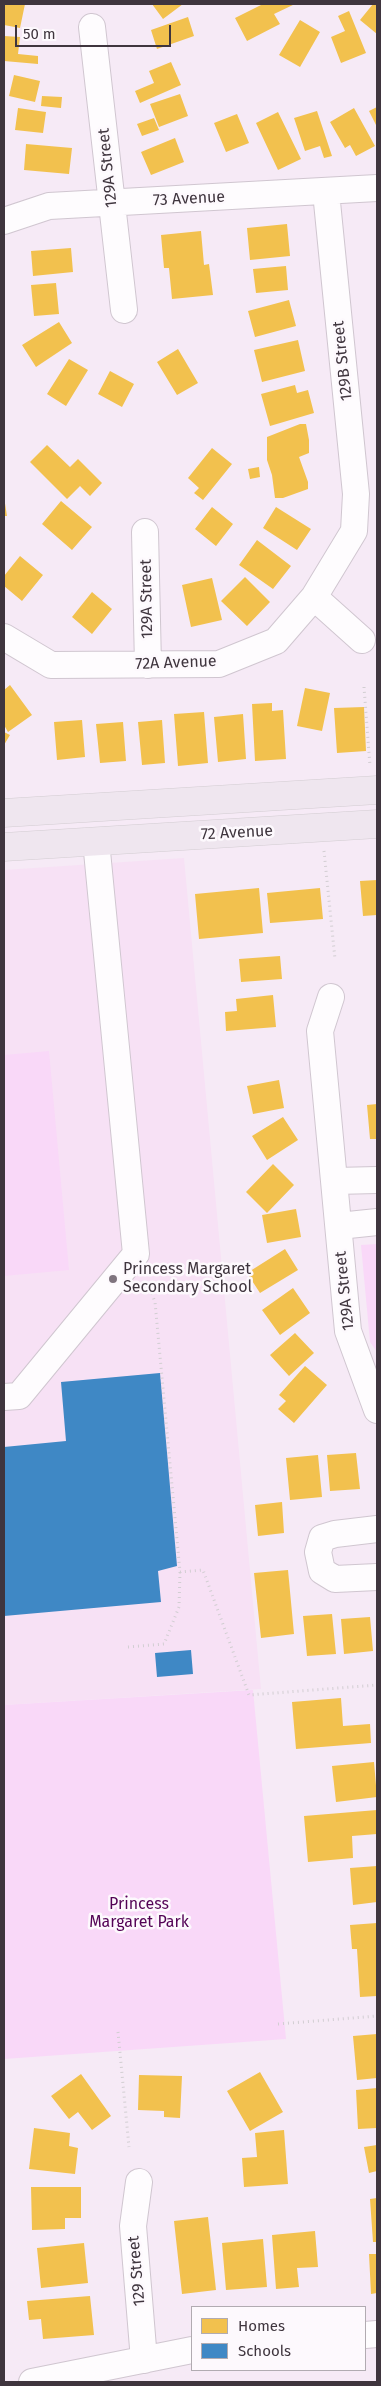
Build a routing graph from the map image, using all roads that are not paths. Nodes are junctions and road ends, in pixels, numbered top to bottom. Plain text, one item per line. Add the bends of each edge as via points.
1 (92, 27) dead end
2 (377, 188) edge
3 (326, 192) junction
4 (112, 204) junction
5 (4, 221) edge
6 (124, 310) dead end
7 (354, 531) joint
8 (145, 532) dead end
9 (314, 598) junction
10 (4, 637) edge
11 (362, 640) dead end
12 (148, 665) junction
13 (374, 781) edge
14 (154, 804) junction
15 (4, 813) edge
16 (377, 824) edge
17 (96, 841) junction
18 (4, 847) edge
19 (331, 997) dead end
20 (377, 1180) edge
21 (335, 1182) junction
22 (377, 1222) edge
23 (339, 1226) junction
24 (4, 1397) edge
25 (377, 1410) edge
26 (377, 1529) edge
27 (377, 1577) edge
28 (139, 2182) dead end
29 (191, 2350) edge
30 (144, 2360) junction
31 (32, 2382) edge

1 - 4 street, 129A Street
2 - 3 street, 73 Avenue
3 - 4 street, 73 Avenue
3 - 7 street, 129B Street via 356,494
4 - 5 street, 73 Avenue via 49,206
4 - 6 street, 129A Street
7 - 9 street, 72A Avenue
8 - 12 street, 129A Street
9 - 11 street
9 - 12 street, 72A Avenue via 276,641 219,664
10 - 12 street, 72A Avenue via 51,665
13 - 14 main road, 72 Avenue
14 - 15 main road, 72 Avenue
14 - 17 main road via 135,819 114,825
16 - 17 main road, 72 Avenue
17 - 18 main road, 72 Avenue
17 - 24 street via 136,1254 19,1396
19 - 21 street, 129A Street via 320,1031
20 - 21 street
21 - 23 street, 129A Street
22 - 23 street
23 - 25 street, 129A Street via 348,1331
26 - 27 street via 322,1538 318,1552 322,1571 335,1579
28 - 30 street, 129 Street via 133,2226
29 - 30 street
30 - 31 street

